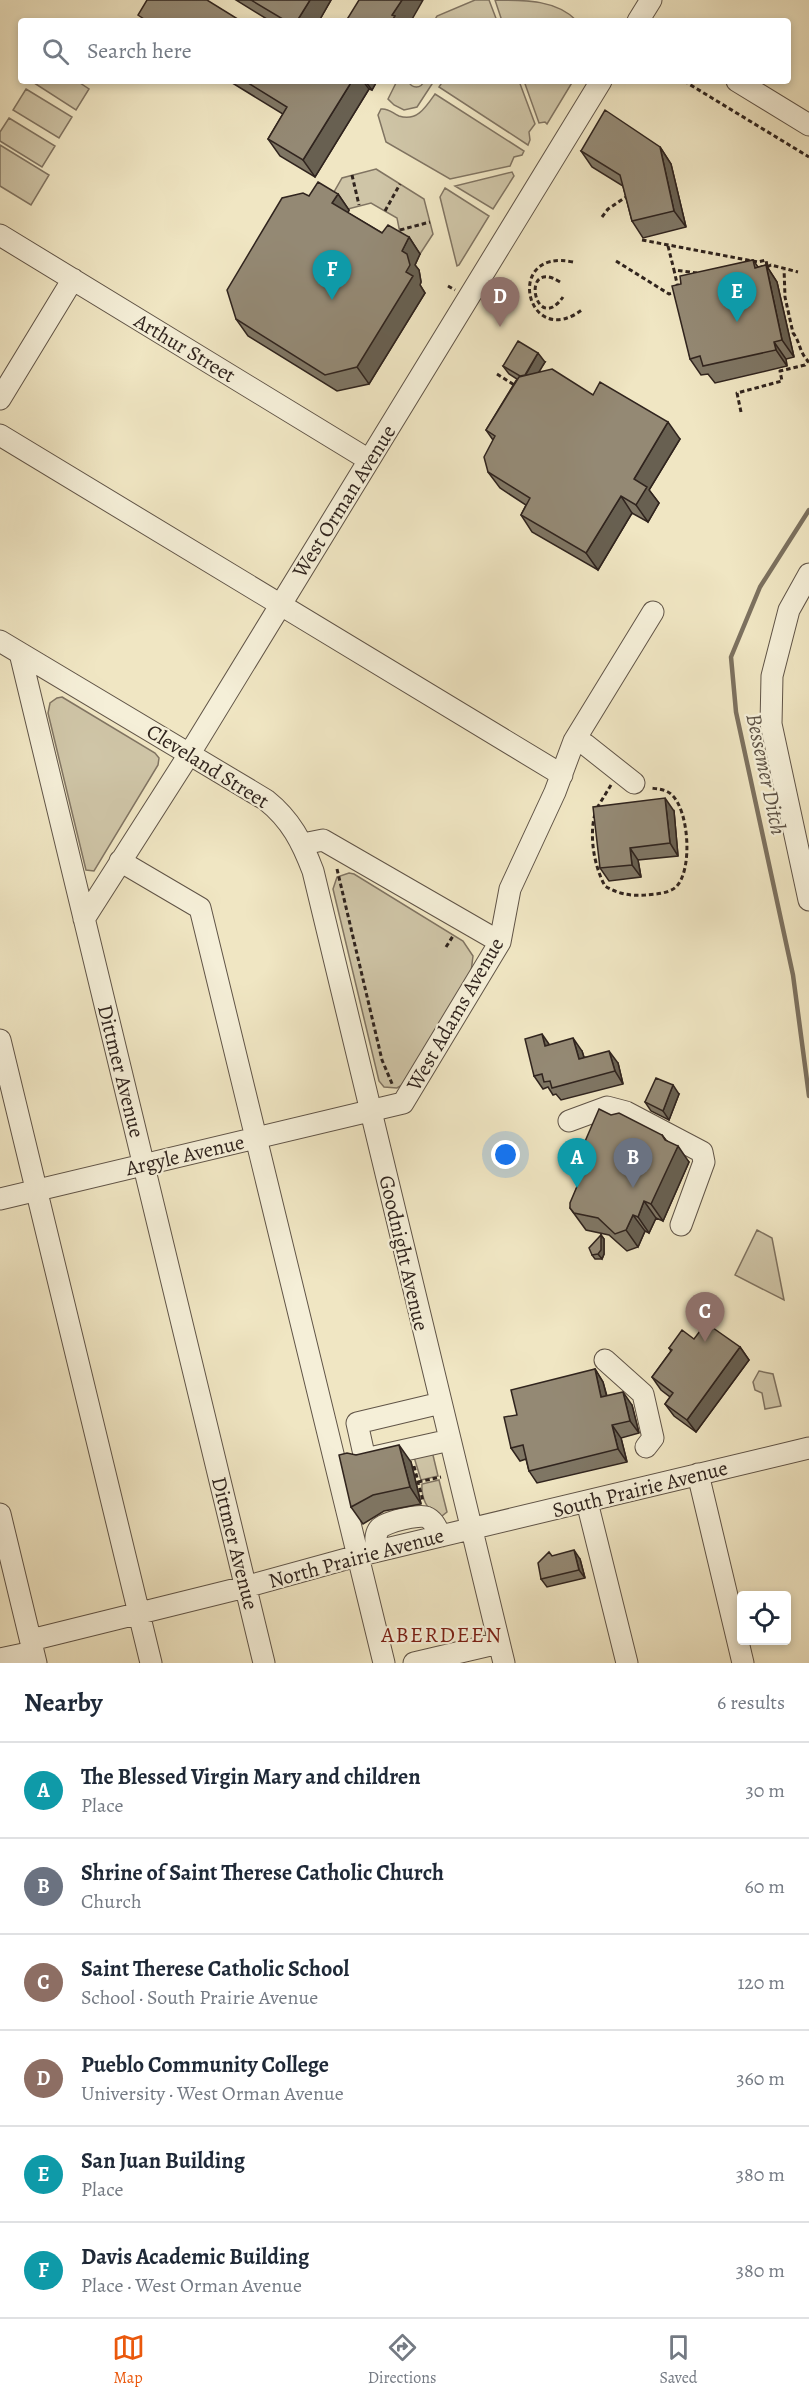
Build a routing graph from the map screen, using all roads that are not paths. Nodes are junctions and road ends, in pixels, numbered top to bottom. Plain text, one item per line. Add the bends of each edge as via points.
1 (651, 0) edge
2 (640, 18) edge
3 (599, 84) edge
4 (742, 84) edge
5 (809, 125) edge
6 (0, 236) edge
7 (73, 279) junction
8 (0, 399) edge
9 (0, 435) edge
10 (369, 460) junction
11 (809, 574) edge
12 (280, 606) junction
13 (653, 612) dead end
14 (0, 641) edge
15 (20, 653) junction
16 (574, 741) junction
17 (190, 753) junction
18 (629, 779) road end
19 (559, 783) junction
20 (303, 844) junction
21 (120, 861) junction
22 (809, 900) edge
23 (84, 919) junction
24 (500, 942) junction
25 (0, 1040) edge
26 (370, 1111) junction
27 (569, 1121) dead end
28 (256, 1138) junction
29 (143, 1166) junction
30 (35, 1190) junction
31 (0, 1198) edge
32 (681, 1225) dead end
33 (605, 1360) dead end
34 (441, 1403) junction
35 (450, 1440) junction
36 (646, 1447) dead end
37 (809, 1448) edge
38 (698, 1474) junction
39 (587, 1502) junction
40 (0, 1514) edge
41 (471, 1528) junction
42 (441, 1536) junction
43 (367, 1554) junction
44 (246, 1587) junction
45 (140, 1614) junction
46 (33, 1652) edge
47 (501, 1653) edge
48 (0, 1659) edge
49 (151, 1663) edge
50 (264, 1663) edge
51 (384, 1663) edge
52 (414, 1663) edge
53 (627, 1663) edge
54 (743, 1663) edge

1 - 2 street
3 - 10 street, West Orman Avenue
4 - 5 street
6 - 7 street, Arthur Street
7 - 8 street
7 - 10 street, Arthur Street
9 - 12 street
10 - 12 street, West Orman Avenue
11 - 22 street via 789,610 772,676 771,724
12 - 17 street, West Orman Avenue
12 - 19 street
13 - 16 street, West Adams Avenue
14 - 15 street, Cleveland Street
15 - 17 street, Cleveland Street
15 - 23 street, Dittmer Avenue
16 - 18 street via 586,745
16 - 19 street, West Adams Avenue
17 - 20 street, Cleveland Street via 281,812
17 - 21 street, West Orman Avenue
19 - 24 street, West Adams Avenue via 510,889
20 - 24 street via 323,840
20 - 26 street, Goodnight Avenue via 313,871
21 - 23 street, West Orman Avenue
21 - 28 street via 201,908
23 - 29 street, Dittmer Avenue
24 - 26 street, West Adams Avenue via 403,1103
25 - 30 street
26 - 28 street, Argyle Avenue
26 - 34 street, Goodnight Avenue
27 - 32 street via 607,1107 626,1112 702,1152 704,1162
28 - 29 street, Argyle Avenue
28 - 43 street
29 - 30 street, Argyle Avenue
29 - 44 street, Dittmer Avenue
30 - 31 street, Argyle Avenue
30 - 45 street
33 - 36 street via 643,1394 653,1438
34 - 35 street, Goodnight Avenue
34 - 35 street via 357,1423 365,1459
35 - 41 street, Goodnight Avenue
37 - 38 street, South Prairie Avenue
38 - 39 street, South Prairie Avenue
38 - 54 street
39 - 41 street, South Prairie Avenue
39 - 53 street
40 - 46 street
41 - 42 street, North Prairie Avenue
41 - 47 street, Goodnight Avenue
42 - 43 street, North Prairie Avenue
42 - 43 street via 431,1520 420,1515 384,1524
43 - 44 street, North Prairie Avenue
43 - 51 street
44 - 45 street, North Prairie Avenue
44 - 50 street, Dittmer Avenue
45 - 46 street, North Prairie Avenue
45 - 49 street
46 - 48 street, North Prairie Avenue
47 - 52 street

